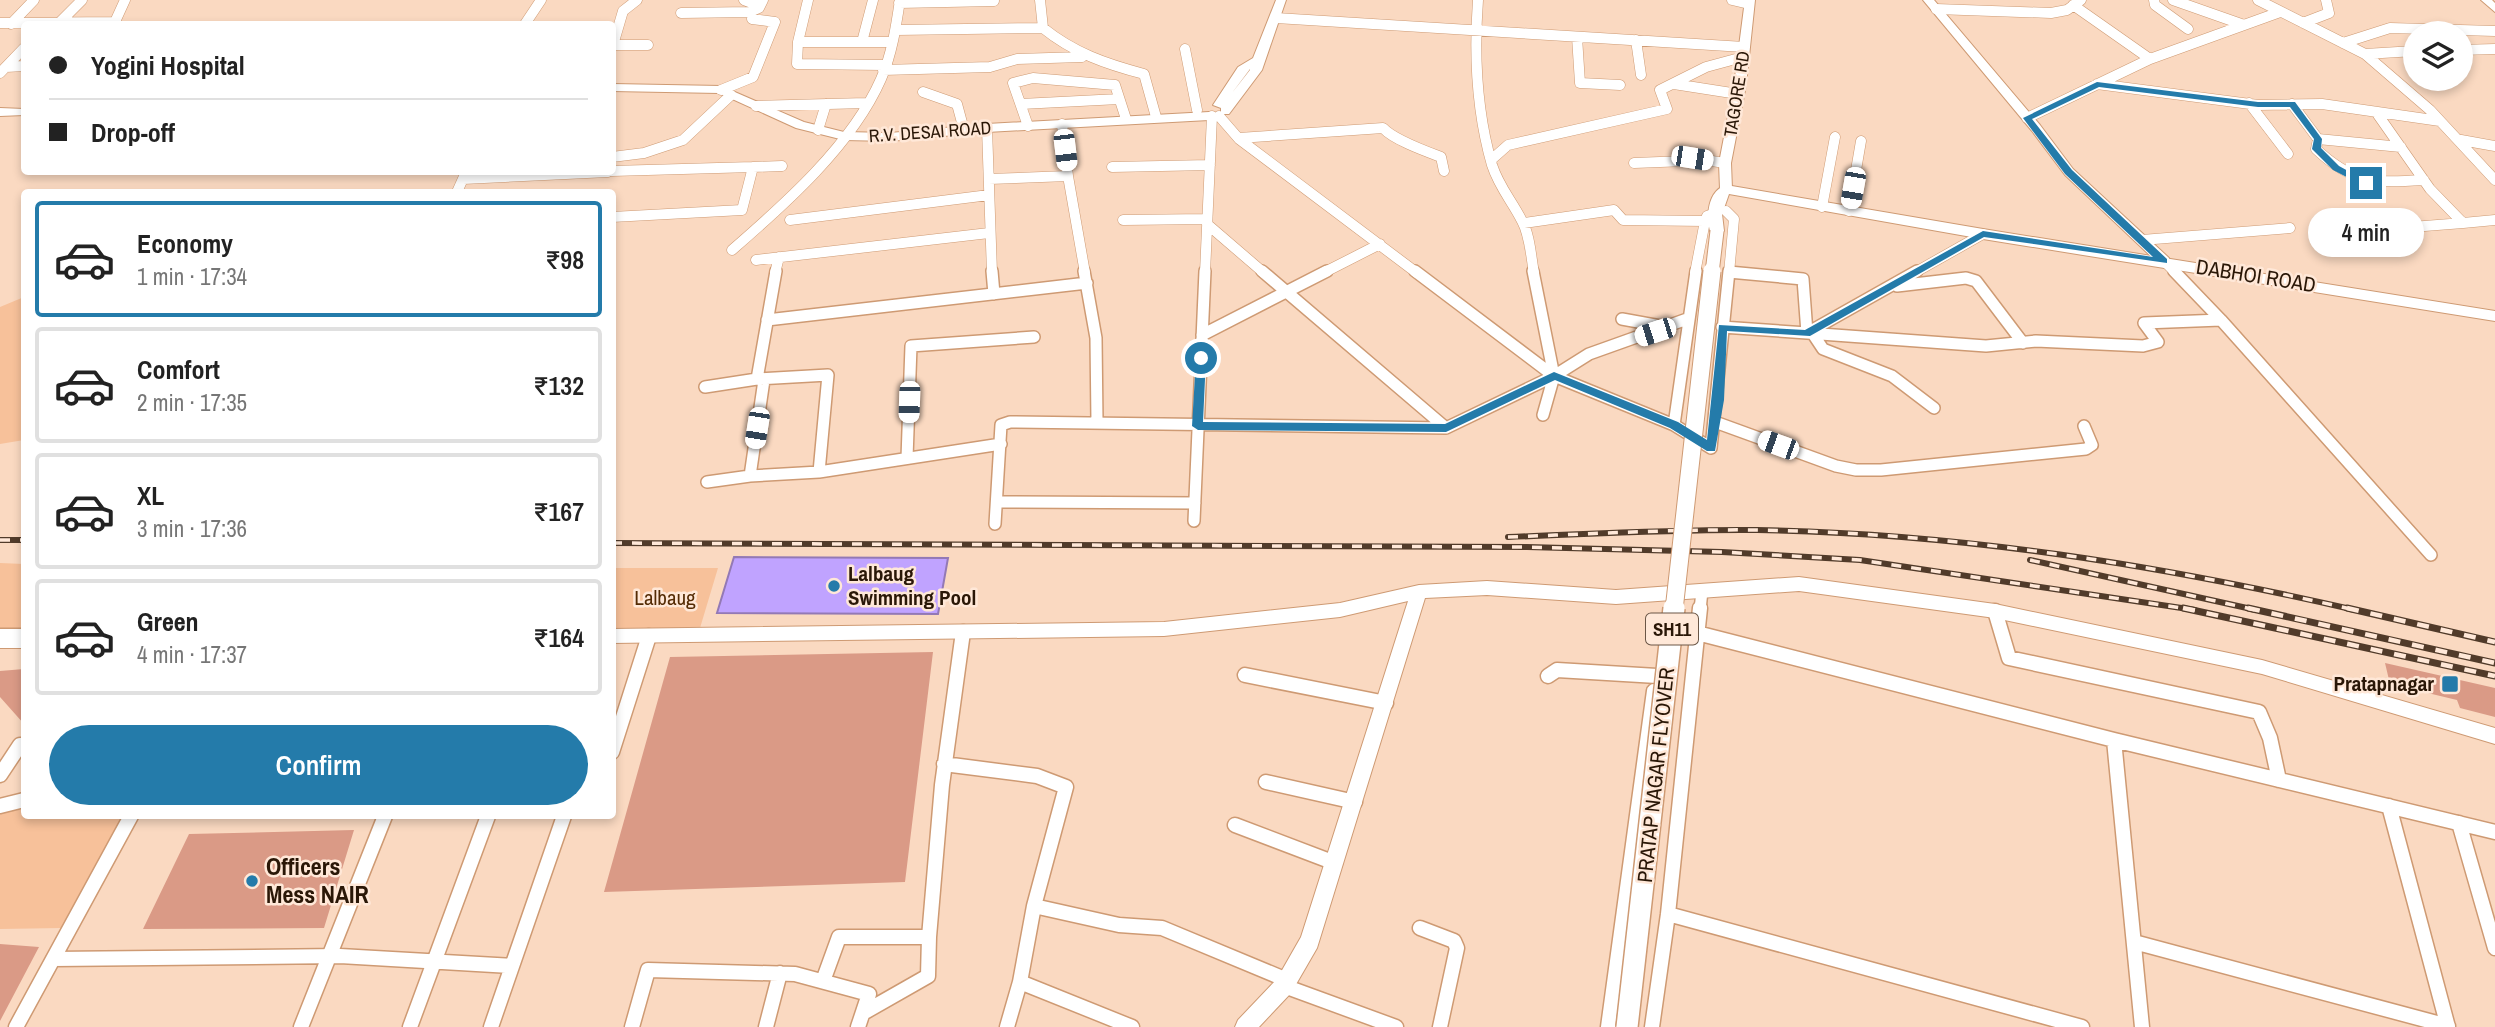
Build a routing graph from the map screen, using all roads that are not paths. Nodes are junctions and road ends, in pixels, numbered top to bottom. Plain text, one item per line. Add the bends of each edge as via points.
1 (34, 0) edge
2 (82, 0) edge
3 (125, 0) edge
4 (541, 0) edge
5 (637, 0) edge
6 (744, 0) edge
7 (808, 0) edge
8 (873, 0) edge
9 (1040, 0) edge
10 (1281, 0) edge
11 (1478, 0) edge
12 (1732, 0) edge
13 (2154, 0) edge
14 (2173, 0) edge
15 (2258, 0) edge
16 (2326, 0) edge
17 (2486, 0) edge
18 (900, 1) edge
19 (995, 1) edge
20 (1750, 2) edge
21 (761, 3) edge
22 (2077, 3) edge
23 (1932, 5) edge
24 (2495, 9) edge
25 (2280, 12) junction
26 (681, 13) dead end
27 (1276, 18) junction
28 (752, 19) dead end
29 (56, 21) edge
30 (116, 21) edge
31 (527, 21) edge
32 (2303, 23) junction
33 (4, 25) edge
34 (2244, 25) junction
35 (1043, 28) junction
36 (2188, 29) dead end
37 (895, 30) junction
38 (1476, 30) junction
39 (2495, 31) edge
40 (616, 35) edge
41 (1577, 37) junction
42 (1636, 40) junction
43 (798, 42) junction
44 (862, 42) junction
45 (892, 42) junction
46 (2343, 43) junction
47 (616, 45) edge
48 (648, 45) dead end
49 (1185, 49) dead end
50 (2495, 49) edge
51 (2473, 50) edge
52 (21, 51) edge
53 (1744, 52) junction
54 (2403, 52) edge
55 (2365, 54) junction
56 (1082, 57) junction
57 (2150, 59) junction
58 (21, 67) edge
59 (883, 68) junction
60 (2, 71) edge
61 (1641, 75) dead end
62 (1674, 84) junction
63 (2097, 84) junction
64 (1620, 85) dead end
65 (616, 88) edge
66 (726, 92) junction
67 (923, 92) dead end
68 (1738, 94) junction
69 (1119, 99) junction
70 (866, 103) junction
71 (2249, 103) junction
72 (826, 104) junction
73 (1021, 104) junction
74 (2292, 104) junction
75 (756, 106) junction
76 (0, 112) edge
77 (21, 112) edge
78 (1212, 112) junction
79 (2376, 112) junction
80 (1156, 117) junction
81 (2027, 118) junction
82 (1126, 120) junction
83 (2440, 121) junction
84 (1062, 124) junction
85 (1028, 126) junction
86 (987, 128) junction
87 (818, 130) junction
88 (964, 130) junction
89 (844, 136) junction
90 (1835, 137) dead end
91 (1239, 138) junction
92 (2318, 139) junction
93 (2460, 140) junction
94 (1861, 141) dead end
95 (2495, 146) edge
96 (2401, 147) junction
97 (2288, 154) dead end
98 (616, 156) edge
99 (1492, 160) junction
100 (1634, 163) dead end
101 (1725, 163) junction
102 (1210, 165) junction
103 (782, 166) dead end
104 (753, 167) junction
105 (1112, 167) dead end
106 (616, 171) edge
107 (1444, 171) dead end
108 (1068, 176) junction
109 (989, 179) junction
110 (2424, 180) junction
111 (2495, 180) edge
112 (1726, 189) junction
113 (989, 195) junction
114 (1822, 207) junction
115 (1849, 211) junction
116 (616, 217) edge
117 (1717, 219) junction
118 (790, 220) dead end
119 (1123, 220) dead end
120 (2495, 220) edge
121 (1207, 221) junction
122 (1524, 223) junction
123 (2463, 223) junction
124 (2290, 228) dead end
125 (2399, 228) dead end
126 (989, 233) junction
127 (1983, 234) junction
128 (2142, 240) junction
129 (1380, 244) junction
130 (732, 250) dead end
131 (779, 257) junction
132 (756, 260) dead end
133 (2164, 261) junction
134 (1729, 272) junction
135 (1087, 284) junction
136 (1889, 286) junction
137 (1285, 292) junction
138 (994, 294) junction
139 (2495, 316) edge
140 (1622, 319) dead end
141 (1687, 319) junction
142 (767, 320) junction
143 (2221, 320) junction
144 (1666, 327) junction
145 (1722, 327) junction
146 (1810, 334) junction
147 (1202, 335) junction
148 (1034, 337) dead end
149 (2023, 342) junction
150 (1554, 376) junction
151 (761, 379) junction
152 (705, 387) dead end
153 (1934, 408) dead end
154 (1543, 415) dead end
155 (1097, 422) junction
156 (1715, 422) junction
157 (1674, 425) junction
158 (1198, 426) junction
159 (2084, 426) dead end
160 (1446, 428) junction
161 (1001, 444) junction
162 (907, 458) junction
163 (819, 472) junction
164 (750, 476) junction
165 (707, 482) dead end
166 (997, 502) junction
167 (1195, 502) junction
168 (1194, 521) dead end
169 (995, 524) dead end
170 (2431, 555) dead end
171 (1702, 591) junction
172 (1419, 592) junction
173 (1667, 594) junction
174 (1995, 611) junction
175 (963, 632) junction
176 (1697, 633) junction
177 (616, 636) edge
178 (649, 636) junction
179 (0, 638) edge
180 (21, 638) edge
181 (1245, 675) dead end
182 (1548, 676) dead end
183 (1657, 676) junction
184 (1385, 703) junction
185 (2495, 736) edge
186 (616, 739) edge
187 (2114, 740) junction
188 (21, 745) edge
189 (944, 764) junction
190 (0, 775) edge
191 (2279, 780) junction
192 (1266, 782) dead end
193 (21, 801) edge
194 (1355, 802) junction
195 (0, 806) edge
196 (2389, 806) junction
197 (129, 819) edge
198 (385, 819) edge
199 (487, 819) edge
200 (563, 819) edge
201 (2459, 823) junction
202 (1235, 825) dead end
203 (2495, 832) edge
204 (1335, 863) junction
205 (1034, 906) junction
206 (1668, 914) junction
207 (1420, 928) dead end
208 (929, 937) junction
209 (2134, 942) junction
210 (2495, 948) edge
211 (330, 955) junction
212 (435, 958) junction
213 (52, 959) junction
214 (512, 966) junction
215 (780, 974) junction
216 (823, 981) junction
217 (1020, 982) junction
218 (1286, 983) junction
219 (860, 1020) edge
220 (16, 1027) edge
221 (301, 1027) edge
222 (410, 1027) edge
223 (491, 1027) edge
224 (632, 1027) edge
225 (766, 1027) edge
226 (1007, 1027) edge
227 (1132, 1027) edge
228 (1245, 1027) edge
229 (1396, 1027) edge
230 (1440, 1027) edge
231 (1608, 1027) edge
232 (1628, 1027) edge
233 (1652, 1027) edge
234 (2082, 1027) edge
235 (2142, 1027) edge
236 (2448, 1027) edge

1 - 33 street
2 - 29 street
3 - 30 street
4 - 31 street
5 - 40 street via 623,11
6 - 21 street
7 - 43 street
8 - 44 street
9 - 35 street
10 - 27 street
11 - 38 street
12 - 20 street
13 - 36 street
14 - 34 street
15 - 25 street
16 - 32 street via 2329,13
17 - 24 street
18 - 19 street
18 - 37 street
20 - 53 street, TAGORE RD
21 - 26 street via 750,12
22 - 23 street via 2051,13
22 - 57 street
23 - 81 street
25 - 32 street
25 - 34 street
27 - 38 street
27 - 78 street via 1256,70
28 - 66 street via 775,22 753,77
32 - 46 street
34 - 57 street
35 - 37 street
35 - 56 street
37 - 45 street
38 - 41 street
38 - 99 street via 1479,90
39 - 46 street via 2385,29
41 - 42 street
41 - 64 street via 1580,83
42 - 53 street
42 - 61 street
43 - 44 street
43 - 59 street via 800,66
44 - 45 street
45 - 59 street
46 - 55 street
47 - 48 street
49 - 78 street
50 - 51 street
52 - 60 street
53 - 62 street
53 - 68 street, TAGORE RD
54 - 55 street
55 - 83 street
56 - 59 street via 1017,59 990,67
56 - 80 street via 1144,74
57 - 63 street
58 - 60 street
59 - 70 street
62 - 68 street
62 - 99 street via 1660,90 1667,109 1508,145
63 - 71 street
63 - 81 street
65 - 66 street, R.V. DESAI ROAD
66 - 75 street, R.V. DESAI ROAD
66 - 98 street via 683,140
67 - 88 street via 957,104
68 - 101 street, TAGORE RD
69 - 73 street
69 - 73 street via 1115,85 1034,78 1013,83
69 - 82 street
70 - 72 street
70 - 89 street
71 - 74 street
71 - 97 street
72 - 75 street
72 - 87 street
73 - 85 street
74 - 79 street
74 - 92 street
75 - 87 street, R.V. DESAI ROAD
76 - 77 street
78 - 80 street, R.V. DESAI ROAD
78 - 91 street
78 - 102 street
79 - 83 street
79 - 96 street
80 - 82 street, R.V. DESAI ROAD
81 - 128 street via 2069,172
82 - 84 street, R.V. DESAI ROAD
83 - 93 street
84 - 85 street, R.V. DESAI ROAD
84 - 108 street
85 - 86 street, R.V. DESAI ROAD
86 - 88 street, R.V. DESAI ROAD
86 - 109 street
87 - 89 street, R.V. DESAI ROAD
88 - 89 street, R.V. DESAI ROAD
89 - 130 street via 769,218
90 - 114 street
91 - 107 street via 1382,128 1396,142 1415,144 1441,157
91 - 129 street
92 - 96 street
92 - 110 street via 2316,149 2356,180
93 - 95 street
93 - 111 street
94 - 115 street
96 - 110 street
99 - 122 street via 1503,193
100 - 101 street via 1692,158
101 - 112 street, TAGORE RD
102 - 105 street
102 - 121 street
103 - 104 street
104 - 106 street
104 - 116 street via 742,210
108 - 109 street
108 - 135 street
109 - 113 street
110 - 123 street
112 - 114 main road, DABHOI ROAD
112 - 117 main road, PRATAP NAGAR FLYOVER via 1728,195
113 - 118 street
113 - 126 street
114 - 115 main road, DABHOI ROAD
115 - 127 main road, DABHOI ROAD
117 - 122 street via 1623,220 1614,210
117 - 134 street via 1734,219
117 - 141 street
117 - 232 main road, PRATAP NAGAR FLYOVER / SH11, bridge
119 - 121 street
120 - 123 street
121 - 137 street
121 - 147 street
122 - 150 street
123 - 125 street
124 - 128 street
126 - 131 street
126 - 138 street
127 - 133 main road, DABHOI ROAD
127 - 136 street
128 - 133 street
129 - 137 street
129 - 150 street
131 - 132 street
131 - 142 street
133 - 139 main road, DABHOI ROAD
133 - 143 street
134 - 145 street
134 - 146 street via 1803,279
135 - 138 street
135 - 155 street via 1096,338
136 - 146 street
136 - 149 street via 1970,278
137 - 147 street
137 - 160 street
138 - 142 street
140 - 144 street
141 - 144 street
141 - 157 street
142 - 151 street
143 - 149 street via 2144,323 2158,342 2143,346
143 - 170 street
144 - 150 street via 1589,354
145 - 146 street
145 - 156 street
146 - 149 street via 1986,346
146 - 153 street via 1823,349 1892,376
147 - 158 street
148 - 162 street via 911,346
150 - 154 street
150 - 157 street
150 - 160 street
151 - 152 street
151 - 163 street via 828,375
151 - 164 street
155 - 158 street
155 - 161 street via 1010,422 1001,425
156 - 157 street via 1711,448
156 - 159 street via 1836,466 1881,470 2086,449 2092,446
158 - 160 street
158 - 167 street
161 - 162 street
161 - 166 street
162 - 163 street
163 - 164 street
164 - 165 street
166 - 167 street
166 - 169 street
167 - 168 street
171 - 173 street
171 - 174 street via 1814,585
171 - 176 street
172 - 173 street via 1487,588 1616,597
172 - 175 street via 1340,610 1164,629
172 - 184 street
173 - 183 street
174 - 185 street via 2262,667
174 - 191 street via 2009,658 2259,712
175 - 178 street
175 - 189 street
176 - 187 street
176 - 206 street
177 - 178 street
178 - 186 street
179 - 180 street
181 - 184 street
182 - 183 street via 1557,670
183 - 231 street
184 - 194 street
187 - 191 street
187 - 209 street
188 - 190 street
189 - 205 street via 1037,776 1066,788
189 - 208 street
191 - 196 street
192 - 194 street
193 - 195 street
194 - 204 street
196 - 201 street
196 - 236 street
197 - 213 street
198 - 211 street
199 - 212 street
200 - 214 street
201 - 203 street
201 - 210 street
202 - 204 street
204 - 218 street via 1310,941
205 - 217 street
205 - 218 street via 1119,925 1162,928
206 - 233 street
206 - 234 street
207 - 230 street via 1454,940 1457,948
208 - 216 street via 839,937
208 - 219 street via 928,976
209 - 235 street
209 - 236 street
211 - 212 street
211 - 213 street
211 - 221 street
212 - 214 street
212 - 222 street
213 - 220 street
214 - 223 street
215 - 216 street
215 - 224 street via 648,970
215 - 225 street
216 - 219 street via 869,994
217 - 226 street
217 - 227 street
218 - 228 street
218 - 229 street

